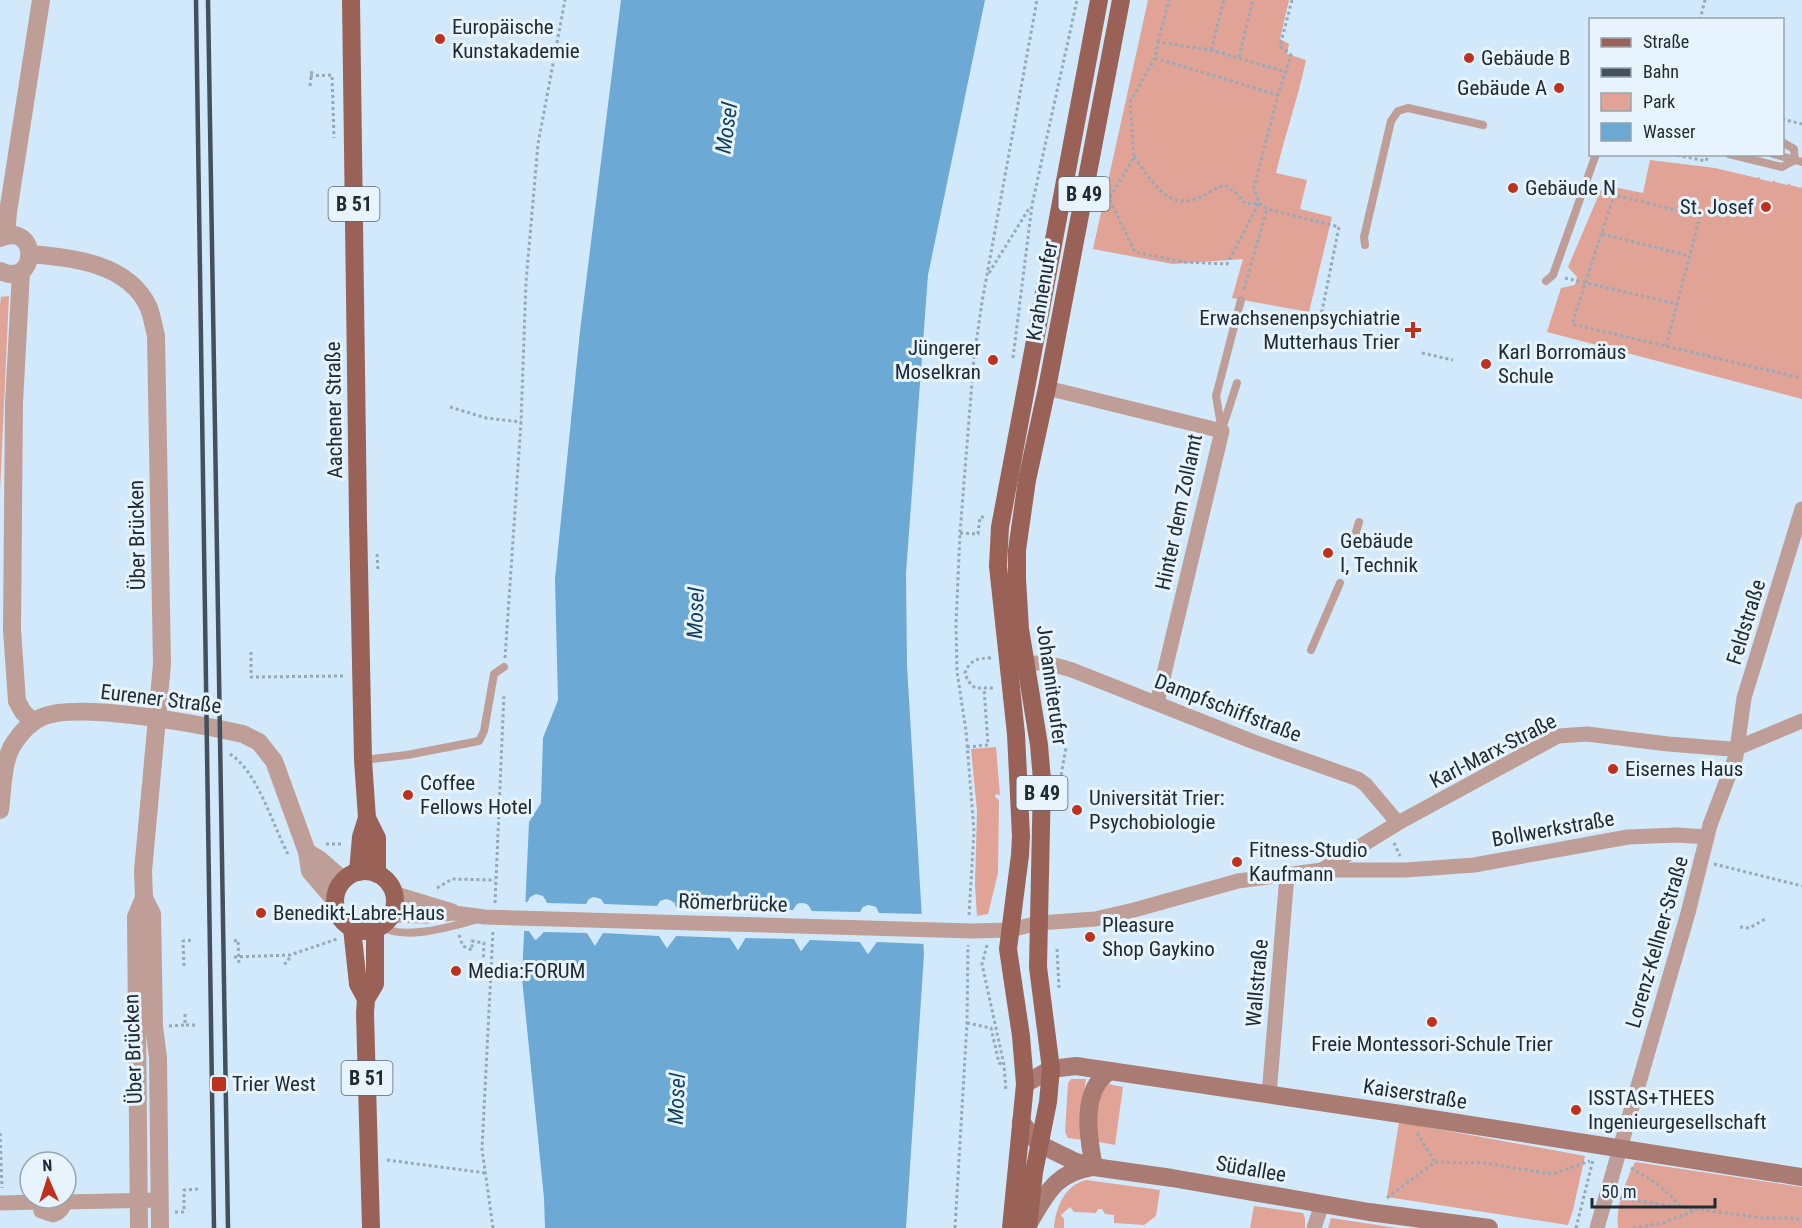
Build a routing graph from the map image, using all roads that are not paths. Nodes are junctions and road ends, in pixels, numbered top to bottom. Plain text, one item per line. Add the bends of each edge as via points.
1 (41, 0) edge
2 (351, 0) edge
3 (1099, 0) edge
4 (1121, 0) edge
5 (1483, 125) dead end
6 (1784, 143) edge
7 (1595, 156) edge
8 (1737, 156) edge
9 (1780, 156) edge
10 (1799, 161) edge
11 (3, 237) edge
12 (1365, 245) dead end
13 (30, 254) junction
14 (0, 271) edge
15 (21, 272) junction
16 (1546, 281) dead end
17 (1241, 300) road end
18 (1034, 344) junction
19 (1237, 383) dead end
20 (1047, 388) junction
21 (1022, 409) joint
22 (1042, 413) joint
23 (1222, 431) junction
24 (1802, 509) edge
25 (1359, 522) dead end
26 (1353, 542) dead end
27 (1340, 583) dead end
28 (1311, 650) dead end
29 (1026, 664) junction
30 (504, 667) road end
31 (1006, 684) junction
32 (1157, 703) junction
33 (1802, 721) edge
34 (33, 722) junction
35 (1737, 748) junction
36 (363, 760) junction
37 (0, 810) edge
38 (368, 818) junction
39 (1394, 830) junction
40 (1707, 837) junction
41 (305, 852) junction
42 (1405, 865) joint
43 (1322, 870) junction
44 (377, 874) junction
45 (1287, 875) junction
46 (351, 876) junction
47 (393, 893) junction
48 (144, 898) junction
49 (335, 900) junction
50 (454, 913) junction
51 (491, 918) junction
52 (382, 923) junction
53 (1039, 923) junction
54 (1010, 930) junction
55 (347, 933) junction
56 (366, 999) junction
57 (1051, 1069) junction
58 (1110, 1071) junction
59 (1025, 1084) junction
60 (1269, 1095) junction
61 (1020, 1122) junction
62 (1039, 1144) junction
63 (1617, 1157) junction
64 (1094, 1167) junction
65 (1802, 1177) edge
66 (78, 1200) edge
67 (138, 1200) junction
68 (159, 1200) junction
69 (18, 1202) edge
70 (1, 1203) edge
71 (1322, 1204) junction
72 (41, 1210) edge
73 (61, 1210) edge
74 (1023, 1226) edge
75 (139, 1228) edge
76 (160, 1228) edge
77 (371, 1228) edge
78 (1314, 1228) edge
79 (1489, 1228) edge
80 (1597, 1228) edge

1 - 11 street
2 - 36 main road, Aachener Straße / B 51
3 - 18 main road, Krahnenufer / B 49
4 - 20 main road, Krahnenufer / B 49
5 - 12 lane via 1408,108 1398,111 1391,121
6 - 10 lane via 1794,149
7 - 16 lane via 1553,275
8 - 10 lane via 1782,167
9 - 10 lane
11 - 13 street via 23,239
13 - 15 street
13 - 48 street, Über Brücken via 85,261 118,274 137,290 149,308 156,336 162,664 143,871
14 - 15 street
15 - 34 street via 14,403 12,630 17,700
17 - 23 lane via 1216,396
18 - 20 main road via 1037,377
18 - 21 main road, Krahnenufer / B 49
19 - 23 lane
20 - 22 main road, Krahnenufer / B 49
20 - 23 street, Hinter dem Zollamt
21 - 31 main road, Johanniterufer / B 49 via 1000,527 998,566
22 - 29 main road, Johanniterufer / B 49 via 1017,550 1018,605
23 - 32 street, Hinter dem Zollamt
24 - 35 street, Feldstraße via 1744,698
25 - 26 lane
27 - 28 lane
29 - 31 main road
29 - 32 street, Dampfschiffstraße via 1049,663
29 - 53 main road, Johanniterufer / B 49 via 1042,780
30 - 36 lane via 494,674 479,741
31 - 54 main road, Johanniterufer / B 49 via 1016,734 1021,836
32 - 39 street, Dampfschiffstraße via 1358,779 1366,785
33 - 35 street, Karl-Marx-Straße
34 - 37 street via 10,750
34 - 41 street, Eurener Straße via 60,713 137,715 254,739 270,754 279,772
35 - 39 street, Karl-Marx-Straße via 1587,734 1558,736
35 - 40 street, Lorenz-Kellner-Straße
36 - 38 main road, Aachener Straße / B 51
38 - 44 main road, Aachener Straße / B 51 via 377,838
38 - 46 main road, Aachener Straße / B 51
39 - 43 street, Karl-Marx-Straße
40 - 42 street, Bollwerkstraße via 1628,837 1474,865
40 - 63 street, Lorenz-Kellner-Straße
41 - 46 street
41 - 49 street, Eurener Straße via 310,871
42 - 43 street, Karl-Marx-Straße
43 - 45 street, Karl-Marx-Straße
44 - 46 main road
44 - 47 main road via 387,881
45 - 53 street, Karl-Marx-Straße via 1238,881 1095,919
45 - 60 street, Wallstraße
46 - 49 main road via 339,886
47 - 50 street, Römerbrücke
47 - 52 main road via 394,904
48 - 67 street, Über Brücken via 136,917
48 - 68 street, Über Brücken via 152,914
49 - 55 main road
50 - 51 street, Römerbrücke
50 - 52 street, Römerbrücke
51 - 52 lane via 442,929 388,931
51 - 54 street, Römerbrücke via 972,935
52 - 55 main road
52 - 56 main road, B 51 via 375,984
53 - 54 street, Karl-Marx-Straße
53 - 57 main road, Johanniterufer / B 49 via 1038,967
54 - 59 main road, Johanniterufer / B 49 via 1008,949
55 - 56 main road, B 51 via 358,984
56 - 77 main road, B 51
57 - 58 main road, Kaiserstraße via 1076,1066
57 - 59 main road, Kaiserstraße
57 - 62 main road, Johanniterufer / B 49
58 - 60 main road, Kaiserstraße
58 - 64 main road via 1096,1083 1092,1096 1089,1134
59 - 61 main road, Johanniterufer / B 49
60 - 63 main road, Kaiserstraße via 1405,1115
61 - 62 main road, Südallee
61 - 74 main road, B 49
62 - 64 main road, Südallee
62 - 74 main road, B 49
63 - 65 main road, Kaiserstraße
63 - 80 street, Lorenz-Kellner-Straße
64 - 71 main road, Südallee
64 - 74 main road via 1076,1170 1056,1182
66 - 67 street
67 - 68 street
67 - 75 street, Über Brücken
68 - 76 street, Über Brücken
69 - 70 street
71 - 78 street
71 - 79 main road, Südallee
72 - 73 street via 53,1219

